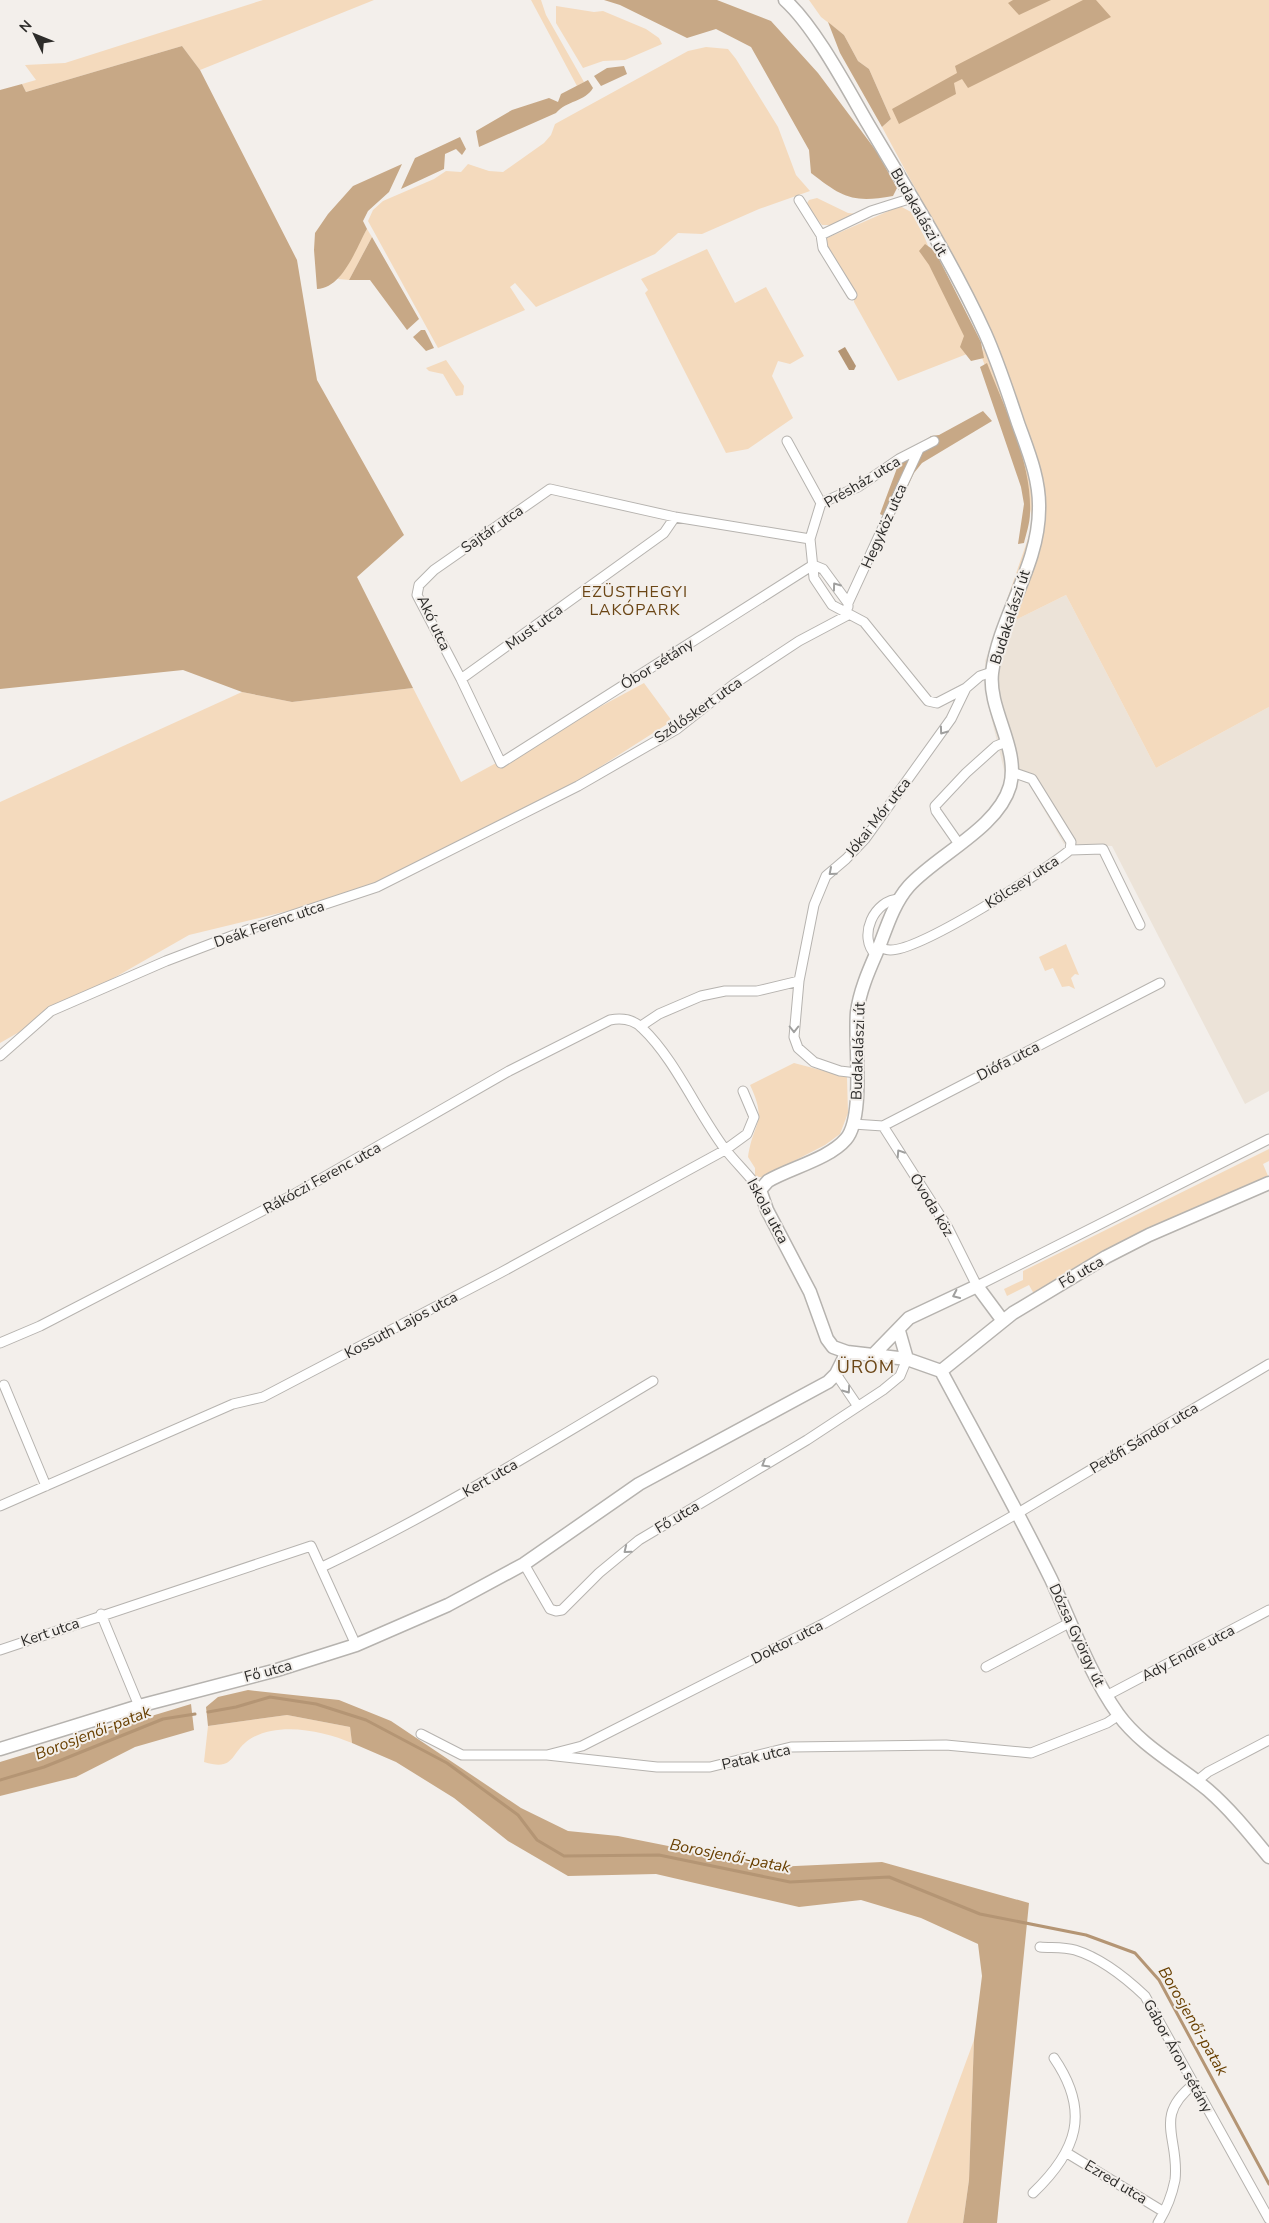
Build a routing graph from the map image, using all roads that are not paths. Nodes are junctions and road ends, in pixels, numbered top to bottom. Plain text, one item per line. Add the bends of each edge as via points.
1 (785, 0) edge
2 (912, 198) junction
3 (799, 200) dead end
4 (821, 235) junction
5 (852, 295) dead end
6 (786, 441) dead end
7 (934, 441) dead end
8 (919, 448) junction
9 (821, 503) junction
10 (675, 517) junction
11 (810, 539) junction
12 (813, 565) junction
13 (434, 570) joint
14 (848, 603) junction
15 (848, 615) junction
16 (992, 672) junction
17 (461, 679) junction
18 (966, 688) junction
19 (1006, 742) junction
20 (501, 763) joint
21 (1012, 772) junction
22 (545, 802) joint
23 (959, 844) junction
24 (1070, 850) junction
25 (1140, 924) dead end
26 (877, 951) junction
27 (799, 980) junction
28 (1160, 984) dead end
29 (641, 1026) junction
30 (0, 1056) edge
31 (857, 1073) junction
32 (743, 1091) dead end
33 (854, 1124) junction
34 (883, 1126) junction
35 (1269, 1139) edge
36 (725, 1150) junction
37 (1269, 1183) edge
38 (760, 1190) junction
39 (976, 1286) junction
40 (1003, 1321) junction
41 (899, 1331) junction
42 (0, 1343) edge
43 (847, 1352) junction
44 (874, 1354) junction
45 (907, 1359) junction
46 (1269, 1364) edge
47 (941, 1371) junction
48 (836, 1374) junction
49 (653, 1381) dead end
50 (4, 1385) dead end
51 (857, 1406) junction
52 (46, 1486) junction
53 (0, 1506) edge
54 (1018, 1513) junction
55 (524, 1564) junction
56 (322, 1567) junction
57 (1269, 1610) edge
58 (101, 1614) junction
59 (1071, 1622) junction
60 (356, 1645) junction
61 (0, 1650) edge
62 (986, 1667) dead end
63 (1106, 1696) junction
64 (139, 1706) junction
65 (1119, 1715) junction
66 (421, 1734) dead end
67 (1269, 1740) edge
68 (0, 1749) edge
69 (547, 1755) junction
70 (1197, 1781) junction
71 (1269, 1857) edge
72 (1040, 1947) dead end
73 (1054, 2058) dead end
74 (1194, 2084) junction
75 (1067, 2153) junction
76 (1033, 2193) dead end
77 (1164, 2212) junction
78 (1269, 2220) edge
79 (1158, 2223) edge

1 - 2 main road, Budakalászi út via 812,33
2 - 4 street via 871,211
2 - 16 main road, Budakalászi út via 986,335 1028,452 1038,491 1039,524
3 - 4 street
4 - 5 street via 823,248
6 - 9 street
7 - 8 street, Présház utca
8 - 9 street, Présház utca via 858,487
8 - 14 street, Hegyköz utca
9 - 11 street, Présház utca
10 - 11 street
10 - 13 street, Sajtár utca via 550,489
10 - 17 street, Must utca via 664,533
11 - 12 street
14 -> 12 street via 823,569
12 - 15 street via 814,578 832,605
12 - 20 street, Óbor sétány
13 - 17 street, Akó utca via 419,585 417,595
14 - 15 street
15 - 18 street via 864,622 928,701 937,703
15 - 22 street, Szőlőskert utca via 799,641 742,679 677,729
16 - 18 street via 980,676
16 - 19 main road, Budakalászi út via 992,689
17 - 20 street, Akó utca
18 -> 27 street, Jókai Mór utca via 951,720 865,839 826,876 814,905
19 - 21 main road, Budakalászi út
19 - 23 street via 996,746 966,773 935,806
21 - 23 main road, Budakalászi út via 1003,801
21 - 24 street, Kölcsey utca via 1032,779 1070,842
22 - 30 street, Deák Ferenc utca via 377,887 166,961 51,1012
23 - 26 main road, Budakalászi út via 920,876 900,899
24 - 25 street via 1103,849
24 - 26 street, Kölcsey utca via 971,916 905,947
26 - 31 main road, Budakalászi út via 860,994
27 - 29 street via 757,991 726,991 701,996 659,1014
27 -> 31 street, Jókai Mór utca via 793,1030 798,1048 814,1062
28 - 34 street, Diófa utca
29 - 36 street, Iskola utca via 662,1052
29 - 42 street, Rákóczi Ferenc utca via 622,1018 591,1028 509,1071 291,1196 40,1326
31 - 33 main road, Budakalászi út
32 - 36 street, Kossuth Lajos utca via 754,1118 747,1134
33 - 34 street
33 - 38 main road, Budakalászi út via 838,1147 775,1177
39 -> 34 street, Óvoda köz via 948,1228
35 - 39 street
36 - 38 street, Iskola utca
36 - 52 street, Kossuth Lajos utca via 263,1397 233,1404
37 - 40 main road, Fő utca via 1106,1257
38 - 43 main road, Iskola utca via 767,1210 810,1292 827,1339 833,1347
39 - 40 main road
39 -> 41 main road via 909,1318
40 - 47 main road, Fő utca
41 - 44 main road
41 - 45 main road
43 - 44 main road
43 - 48 main road, Fő utca
44 - 45 main road
45 - 47 main road
45 - 51 street, Fő utca via 900,1376
46 - 54 street, Petőfi Sándor utca
47 - 54 main road, Dózsa György út
48 -> 51 street
48 - 55 main road, Fő utca via 819,1387 639,1484
49 - 56 street, Kert utca via 494,1476
50 - 52 street
51 -> 55 street, Fő utca via 807,1440 639,1540 562,1610 550,1609
52 - 53 street, Kossuth Lajos utca
54 - 59 main road, Dózsa György út
54 - 69 street, Doktor utca via 825,1623 582,1746
55 - 60 main road, Fő utca via 448,1605
56 - 58 street, Kert utca via 311,1546 304,1546
56 - 60 street, Kert utca
57 - 63 street, Ady Endre utca
58 - 61 street, Kert utca
58 - 64 street
59 - 62 street
59 - 63 main road, Dózsa György út
60 - 64 main road, Fő utca via 265,1674
63 - 65 main road, Dózsa György út
64 - 68 main road, Fő utca
65 - 69 street, Patak utca via 1031,1753 946,1745 790,1748 710,1768 657,1767
65 - 70 main road, Dózsa György út via 1153,1749
66 - 69 street, Patak utca via 462,1755
67 - 70 street
70 - 71 main road, Dózsa György út
72 - 74 street, Gábor Áron sétány via 1081,1953 1132,1983 1156,2012
73 - 75 street via 1073,2090 1076,2109
74 - 77 street via 1176,2101 1172,2111 1170,2123 1175,2179
74 - 78 street, Gábor Áron sétány
75 - 76 street
75 - 77 street, Ezred utca
77 - 79 street

